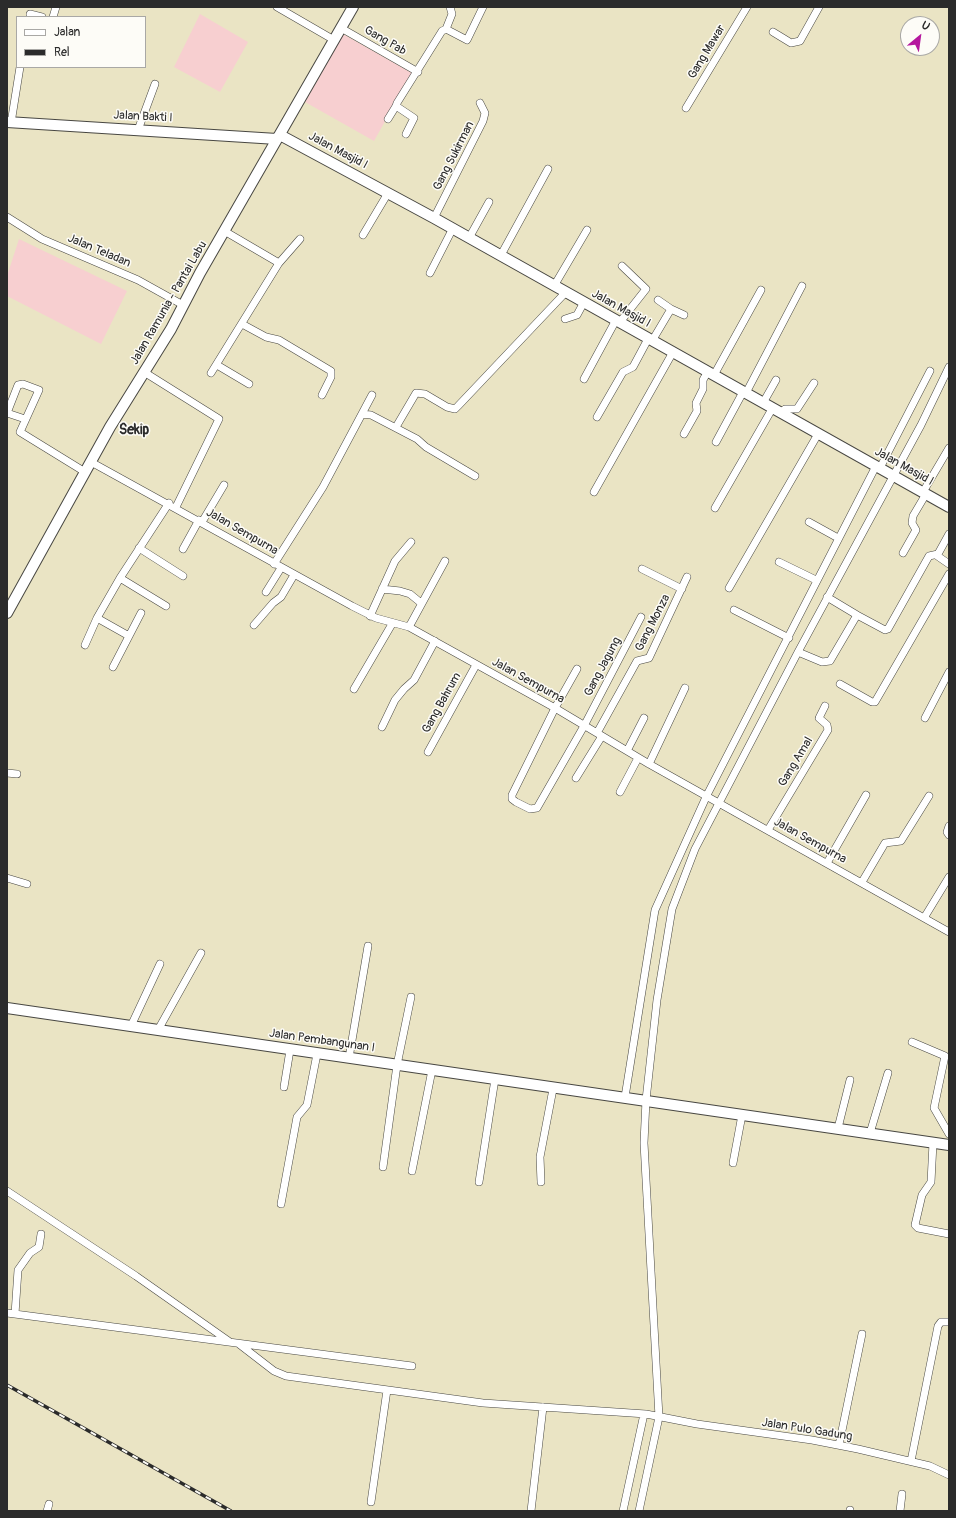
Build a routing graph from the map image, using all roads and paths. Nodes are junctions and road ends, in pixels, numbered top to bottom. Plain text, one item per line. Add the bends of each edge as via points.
1 (277, 7) edge
2 (353, 7) edge
3 (450, 7) edge
4 (483, 7) edge
5 (747, 7) edge
6 (819, 7) edge
7 (341, 28) junction
8 (446, 29) junction
9 (773, 32) dead end
10 (334, 40) junction
11 (20, 68) edge
12 (418, 72) junction
13 (155, 84) dead end
14 (480, 103) dead end
15 (396, 106) junction
16 (686, 108) dead end
17 (388, 119) dead end
18 (9, 122) edge
19 (138, 130) junction
20 (406, 134) dead end
21 (278, 137) junction
22 (548, 169) dead end
23 (388, 193) junction
24 (489, 202) dead end
25 (7, 217) edge
26 (434, 218) junction
27 (453, 228) junction
28 (587, 230) dead end
29 (226, 232) junction
30 (363, 235) dead end
31 (469, 238) junction
32 (300, 239) dead end
33 (501, 256) junction
34 (279, 263) junction
35 (622, 266) dead end
36 (430, 272) dead end
37 (554, 286) junction
38 (802, 286) dead end
39 (761, 290) dead end
40 (566, 292) junction
41 (658, 300) dead end
42 (584, 302) junction
43 (183, 305) junction
44 (671, 309) junction
45 (684, 315) dead end
46 (565, 319) dead end
47 (618, 321) junction
48 (242, 324) junction
49 (650, 340) junction
50 (673, 352) junction
51 (217, 364) junction
52 (949, 367) edge
53 (930, 371) dead end
54 (144, 372) junction
55 (211, 373) dead end
56 (711, 373) junction
57 (584, 379) dead end
58 (776, 380) dead end
59 (814, 383) dead end
60 (249, 384) dead end
61 (744, 393) junction
62 (322, 394) dead end
63 (372, 395) dead end
64 (763, 403) junction
65 (776, 411) junction
66 (7, 413) edge
67 (362, 414) junction
68 (597, 417) dead end
69 (25, 419) junction
70 (396, 427) junction
71 (684, 434) dead end
72 (818, 434) junction
73 (716, 442) dead end
74 (949, 448) edge
75 (91, 462) junction
76 (884, 471) junction
77 (86, 472) junction
78 (475, 476) dead end
79 (224, 485) dead end
80 (594, 492) dead end
81 (925, 493) junction
82 (172, 505) junction
83 (949, 507) edge
84 (715, 508) dead end
85 (200, 521) junction
86 (809, 522) dead end
87 (949, 534) edge
88 (838, 538) junction
89 (411, 542) dead end
90 (139, 548) junction
91 (183, 549) dead end
92 (904, 553) dead end
93 (936, 555) junction
94 (445, 561) dead end
95 (779, 562) dead end
96 (274, 564) junction
97 (949, 564) edge
98 (281, 568) junction
99 (642, 569) dead end
100 (949, 574) edge
101 (294, 575) junction
102 (184, 576) dead end
103 (688, 577) dead end
104 (120, 578) junction
105 (816, 580) junction
106 (729, 588) dead end
107 (382, 589) junction
108 (682, 589) junction
109 (266, 592) dead end
110 (827, 597) junction
111 (421, 603) junction
112 (166, 606) dead end
113 (734, 610) dead end
114 (7, 613) edge
115 (141, 614) dead end
116 (857, 615) junction
117 (370, 616) junction
118 (641, 617) dead end
119 (97, 618) junction
120 (254, 624) dead end
121 (392, 624) junction
122 (409, 627) junction
123 (129, 636) junction
124 (788, 638) junction
125 (435, 641) junction
126 (85, 644) dead end
127 (798, 652) junction
128 (476, 665) junction
129 (113, 667) dead end
130 (577, 669) dead end
131 (949, 672) edge
132 (768, 682) junction
133 (840, 684) dead end
134 (778, 687) junction
135 (685, 688) dead end
136 (354, 689) dead end
137 (824, 706) dead end
138 (555, 708) junction
139 (644, 718) dead end
140 (925, 718) dead end
141 (584, 726) junction
142 (382, 727) dead end
143 (600, 735) junction
144 (428, 752) dead end
145 (627, 752) junction
146 (638, 758) junction
147 (649, 764) junction
148 (7, 773) edge
149 (17, 774) dead end
150 (576, 778) dead end
151 (620, 792) dead end
152 (866, 794) dead end
153 (708, 796) junction
154 (929, 796) dead end
155 (718, 802) junction
156 (949, 826) edge
157 (768, 830) junction
158 (949, 835) edge
159 (827, 863) junction
160 (949, 877) edge
161 (7, 878) edge
162 (862, 882) junction
163 (26, 884) dead end
164 (924, 918) junction
165 (949, 932) edge
166 (368, 946) dead end
167 (201, 953) dead end
168 (160, 964) dead end
169 (411, 996) dead end
170 (7, 1008) edge
171 (131, 1026) junction
172 (158, 1030) junction
173 (912, 1042) dead end
174 (290, 1050) junction
175 (317, 1054) junction
176 (349, 1058) junction
177 (397, 1065) junction
178 (432, 1070) junction
179 (888, 1073) dead end
180 (495, 1079) junction
181 (850, 1080) dead end
182 (284, 1087) dead end
183 (553, 1088) junction
184 (636, 1099) junction
185 (742, 1115) junction
186 (838, 1128) junction
187 (870, 1133) junction
188 (949, 1134) edge
189 (933, 1142) junction
190 (949, 1145) edge
191 (733, 1163) dead end
192 (383, 1167) dead end
193 (412, 1171) dead end
194 (479, 1182) dead end
195 (540, 1182) dead end
196 (7, 1191) edge
197 (282, 1204) dead end
198 (41, 1234) dead end
199 (949, 1234) edge
200 (7, 1313) edge
201 (15, 1314) junction
202 (949, 1322) edge
203 (862, 1334) dead end
204 (231, 1342) junction
205 (239, 1344) junction
206 (412, 1366) dead end
207 (388, 1390) junction
208 (543, 1407) junction
209 (645, 1414) junction
210 (657, 1417) junction
211 (839, 1445) junction
212 (911, 1461) junction
213 (949, 1475) edge
214 (902, 1494) dead end
215 (371, 1502) dead end
216 (531, 1511) edge
217 (623, 1511) edge
218 (639, 1511) edge
219 (900, 1511) edge

1 - 10 street
2 - 7 main road, Jalan Ramunia - Pantai Labu
3 - 8 street via 452,14
4 - 8 street via 467,40
5 - 16 street, Gang Mawar
6 - 9 street via 800,41 791,43
7 - 10 main road, Jalan Ramunia - Pantai Labu
7 - 12 street, Gang Pab
8 - 12 street via 442,31
10 - 21 main road, Jalan Ramunia - Pantai Labu
11 - 18 street
12 - 15 street
13 - 19 street
14 - 26 street, Gang Sukirman via 485,112 483,121
15 - 17 street
15 - 20 street via 414,118
18 - 19 main road, Jalan Bakti I
19 - 21 main road, Jalan Bakti I
21 - 23 main road, Jalan Masjid I
21 - 29 main road, Jalan Ramunia - Pantai Labu
22 - 33 street
23 - 26 main road, Jalan Masjid I
23 - 30 street
24 - 31 street
25 - 43 street, Jalan Teladan via 42,239 138,280
26 - 27 main road, Jalan Masjid I
27 - 31 main road, Jalan Masjid I
27 - 36 street
28 - 37 street
29 - 34 street
29 - 43 main road, Jalan Ramunia - Pantai Labu
31 - 33 main road, Jalan Masjid I
32 - 34 street
33 - 37 main road, Jalan Masjid I
34 - 48 street
35 - 47 street via 646,288
37 - 40 main road, Jalan Masjid I
38 - 61 street
39 - 56 street
40 - 42 main road, Jalan Masjid I
40 - 70 street via 455,409 425,394 416,393
41 - 44 street
42 - 46 street via 577,316
42 - 47 main road, Jalan Masjid I
43 - 54 main road, Jalan Ramunia - Pantai Labu
44 - 45 street
44 - 49 street
47 - 49 main road, Jalan Masjid I
47 - 57 street
48 - 51 street
48 - 62 street via 266,337 279,340 331,371 331,377
49 - 50 main road, Jalan Masjid I
49 - 68 street via 633,367 623,372
50 - 56 main road, Jalan Masjid I
50 - 80 street
51 - 55 street
51 - 60 street
52 - 76 street
53 - 76 street
54 - 75 main road, Jalan Ramunia - Pantai Labu
54 - 82 street via 219,419
56 - 61 main road, Jalan Masjid I
56 - 71 street via 703,380 703,389 696,403 697,411
58 - 64 street
59 - 65 street via 797,409
61 - 64 main road, Jalan Masjid I
61 - 73 street
63 - 67 street
64 - 65 main road, Jalan Masjid I
65 - 72 main road, Jalan Masjid I
65 - 84 street
66 - 69 street
66 - 69 street via 18,385 23,384 39,392
67 - 70 street via 371,415
67 - 96 street via 323,487
69 - 77 street via 20,430 22,434
70 - 78 street
72 - 76 main road, Jalan Masjid I
72 - 106 street
74 - 81 street
75 - 77 main road, Jalan Ramunia - Pantai Labu
75 - 82 street, Jalan Sempurna
76 - 81 main road, Jalan Masjid I
76 - 88 street
76 - 110 street
77 - 114 main road, Jalan Ramunia - Pantai Labu
79 - 85 street
81 - 83 main road, Jalan Masjid I
81 - 92 street via 913,516 912,524 916,530
82 - 85 street, Jalan Sempurna
82 - 90 street
85 - 91 street
85 - 96 street, Jalan Sempurna
86 - 88 street
87 - 93 street
88 - 105 street
89 - 107 street via 395,561
90 - 102 street
90 - 104 street
93 - 97 street
93 - 116 street via 929,556 888,630
94 - 111 street
95 - 105 street
96 - 98 street, Jalan Sempurna
98 - 101 street, Jalan Sempurna
98 - 109 street
99 - 108 street
100 - 133 street via 875,702
101 - 117 street, Jalan Sempurna
101 - 120 street via 282,597
103 - 108 street, Gang Monza
104 - 112 street
104 - 119 street
105 - 124 street
107 - 111 street via 410,594
107 - 117 street
108 - 143 street, Gang Monza via 649,658 637,661
110 - 116 street
110 - 127 street
111 - 122 street
113 - 124 street
115 - 123 street
116 - 127 street via 830,661 822,662
117 - 121 street, Jalan Sempurna
118 - 141 street, Gang Jagung
119 - 123 street
119 - 126 street
121 - 122 street, Jalan Sempurna
121 - 136 street
122 - 125 street, Jalan Sempurna
123 - 129 street
124 - 132 street
125 - 128 street, Jalan Sempurna
125 - 142 street via 416,678 395,700
127 - 134 street
128 - 138 street, Jalan Sempurna
128 - 144 street, Gang Bahrum
130 - 138 street
131 - 140 street
132 - 134 street
132 - 153 street
134 - 155 street
135 - 147 street
137 - 157 street, Gang Amal via 819,718 827,725 828,730
138 - 141 street, Jalan Sempurna
138 - 141 street, Gang Jagung via 512,795 516,802 533,810 537,808
139 - 145 street
141 - 143 street, Jalan Sempurna
143 - 145 street, Jalan Sempurna
143 - 150 street
145 - 146 street, Jalan Sempurna
146 - 147 street, Jalan Sempurna
146 - 151 street
147 - 153 street, Jalan Sempurna
148 - 149 street
152 - 159 street
153 - 155 street, Jalan Sempurna
153 - 184 street via 655,910
154 - 162 street via 901,841 886,843
155 - 157 street, Jalan Sempurna
155 - 184 street via 695,849 672,909 657,1000
156 - 158 street
157 - 159 street, Jalan Sempurna
159 - 162 street, Jalan Sempurna
160 - 164 street
161 - 163 street
162 - 164 street, Jalan Sempurna
164 - 165 street, Jalan Sempurna
166 - 176 street
167 - 172 street
168 - 171 street
169 - 177 street
170 - 171 main road, Jalan Pembangunan I
171 - 172 main road, Jalan Pembangunan I
172 - 174 main road, Jalan Pembangunan I
173 - 188 street via 945,1056 934,1108
174 - 175 main road, Jalan Pembangunan I
174 - 182 street
175 - 176 main road, Jalan Pembangunan I
175 - 197 street via 307,1105 298,1114 295,1124
176 - 177 main road, Jalan Pembangunan I
177 - 178 main road, Jalan Pembangunan I
177 - 192 street
178 - 180 main road, Jalan Pembangunan I
178 - 193 street
179 - 187 street
180 - 183 main road, Jalan Pembangunan I
180 - 194 street
181 - 186 street
183 - 184 main road, Jalan Pembangunan I
183 - 195 street via 540,1157
184 - 185 main road, Jalan Pembangunan I
184 - 210 street via 644,1143
185 - 186 main road, Jalan Pembangunan I
185 - 191 street
186 - 187 main road, Jalan Pembangunan I
187 - 189 main road, Jalan Pembangunan I
189 - 190 main road, Jalan Pembangunan I
189 - 199 street via 931,1182 922,1195 915,1225 918,1228
196 - 204 street
198 - 201 street via 39,1247 30,1253 18,1270
200 - 201 street
201 - 204 street
202 - 212 street via 941,1322 938,1326
203 - 211 street
204 - 205 street
205 - 206 street
205 - 207 street, Jalan Pulo Gadung via 286,1376
207 - 208 street, Jalan Pulo Gadung via 483,1403
207 - 215 street
208 - 209 street, Jalan Pulo Gadung
208 - 216 street
209 - 210 street, Jalan Pulo Gadung
209 - 217 street
210 - 211 street, Jalan Pulo Gadung
210 - 218 street
211 - 212 street, Jalan Pulo Gadung
212 - 213 street, Jalan Pulo Gadung
214 - 219 street

